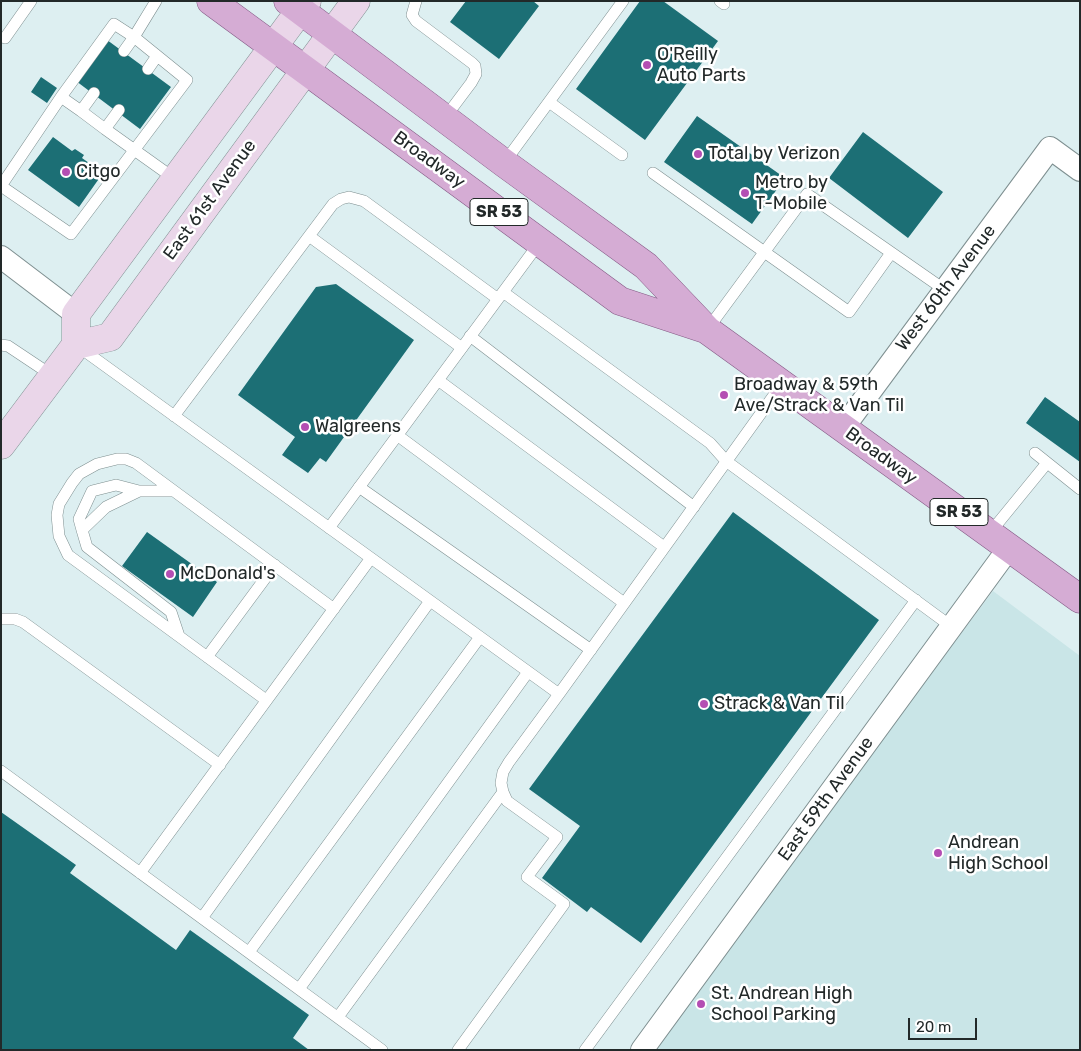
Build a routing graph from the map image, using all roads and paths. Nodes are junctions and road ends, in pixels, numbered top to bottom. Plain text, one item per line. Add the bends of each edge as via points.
1 (30, 1) edge
2 (156, 1) edge
3 (211, 1) edge
4 (356, 1) edge
5 (416, 1) edge
6 (623, 1) edge
7 (298, 4) edge
8 (331, 35) junction
9 (134, 37) junction
10 (2, 39) edge
11 (274, 46) junction
12 (124, 51) dead end
13 (157, 56) junction
14 (148, 69) dead end
15 (305, 69) junction
16 (94, 93) dead end
17 (61, 97) junction
18 (549, 102) junction
19 (119, 110) dead end
20 (81, 111) junction
21 (444, 119) junction
22 (105, 128) junction
23 (135, 150) junction
24 (622, 155) dead end
25 (504, 163) junction
26 (1080, 170) edge
27 (653, 173) dead end
28 (175, 179) junction
29 (1, 186) edge
30 (309, 236) junction
31 (540, 242) junction
32 (764, 252) junction
33 (891, 253) junction
34 (1, 257) edge
35 (945, 290) junction
36 (500, 295) junction
37 (76, 314) junction
38 (707, 330) junction
39 (470, 336) junction
40 (1, 345) edge
41 (76, 345) junction
42 (462, 348) junction
43 (53, 376) junction
44 (438, 380) junction
45 (782, 384) junction
46 (174, 416) junction
47 (843, 428) junction
48 (397, 436) junction
49 (1, 445) edge
50 (1035, 453) dead end
51 (726, 461) junction
52 (1047, 462) junction
53 (359, 487) junction
54 (1080, 489) edge
55 (139, 491) junction
56 (174, 491) junction
57 (694, 507) junction
58 (329, 528) junction
59 (82, 530) junction
60 (999, 541) junction
61 (664, 547) junction
62 (371, 558) junction
63 (275, 565) junction
64 (1080, 599) edge
65 (916, 600) junction
66 (430, 601) junction
67 (624, 603) junction
68 (334, 608) junction
69 (1, 619) edge
70 (952, 627) junction
71 (179, 636) junction
72 (480, 637) junction
73 (591, 650) junction
74 (207, 657) junction
75 (528, 672) junction
76 (559, 694) junction
77 (266, 700) junction
78 (220, 765) junction
79 (1, 771) edge
80 (503, 792) junction
81 (140, 873) junction
82 (202, 918) junction
83 (249, 952) junction
84 (298, 988) junction
85 (338, 1017) junction
86 (382, 1050) edge
87 (458, 1050) edge
88 (585, 1050) edge
89 (642, 1050) edge

1 - 10 lane
2 - 9 lane
3 - 11 main road, Broadway / SR 53
4 - 8 main road, East 61st Avenue
5 - 21 lane via 412,15 416,21 475,66 476,74 471,83
6 - 18 lane
7 - 8 main road, Broadway / SR 53
7 - 11 main road
8 - 15 main road, East 61st Avenue
8 - 21 main road, Broadway / SR 53
9 - 12 lane
9 - 13 lane
9 - 17 lane via 114,24
11 - 15 main road, Broadway / SR 53
11 - 28 main road
13 - 14 lane
13 - 23 lane via 187,80
15 - 31 main road, Broadway / SR 53
15 - 41 main road, East 61st Avenue via 110,337
16 - 20 lane
17 - 20 lane
17 - 29 lane
18 - 24 lane
18 - 25 lane
19 - 22 lane
20 - 22 lane
21 - 25 main road, Broadway / SR 53
22 - 23 lane
23 - 28 lane
23 - 29 lane via 71,234
25 - 38 main road, Broadway / SR 53 via 646,266
26 - 35 street, West 60th Avenue via 1050,148
27 - 32 lane
28 - 37 main road
30 - 36 lane via 333,204 348,197 355,198 364,201
30 - 42 lane
30 - 46 lane
31 - 36 lane
31 - 38 main road, Broadway / SR 53 via 620,301
32 - 33 lane via 807,194
32 - 33 lane via 849,312
32 - 38 lane
33 - 35 lane
34 - 37 street
35 - 47 street, West 60th Avenue
36 - 39 lane
36 - 51 lane via 710,443
37 - 41 main road
38 - 45 main road, Broadway / SR 53
39 - 42 lane
39 - 57 lane
40 - 43 lane via 8,346
41 - 43 main road
41 - 46 lane
42 - 44 lane
43 - 49 main road
44 - 48 lane
44 - 61 lane
45 - 47 main road, Broadway / SR 53
45 - 51 lane
46 - 58 lane
47 - 60 main road, Broadway / SR 53
48 - 53 lane
48 - 67 lane
50 - 52 lane
51 - 57 lane
51 - 65 lane
52 - 54 lane
52 - 60 lane
53 - 58 lane
53 - 73 lane
55 - 56 lane
55 - 59 lane via 106,507
55 - 59 lane via 116,485 92,491 79,519
56 - 63 lane
56 - 71 lane via 136,463 126,459 107,461 88,469 72,482 59,504 57,515 59,536 68,555
57 - 61 lane
58 - 62 lane
59 - 71 lane via 87,547 172,612
60 - 64 main road, Broadway / SR 53
60 - 70 street, East 59th Avenue
61 - 67 lane
62 - 66 lane
62 - 68 lane
63 - 68 lane
63 - 74 lane
65 - 70 lane
65 - 88 lane
66 - 72 lane
66 - 82 lane
67 - 73 lane
68 - 77 lane
69 - 78 lane via 23,622
70 - 89 street, East 59th Avenue
71 - 74 lane
72 - 75 lane
72 - 83 lane
73 - 76 lane
74 - 77 lane
75 - 76 lane
75 - 84 lane
76 - 80 lane via 503,772
77 - 78 lane
78 - 81 lane
79 - 81 lane
80 - 85 lane
80 - 87 lane via 507,801 557,837 527,877 564,904
81 - 82 lane
82 - 83 lane
83 - 84 lane
84 - 85 lane
85 - 86 lane

